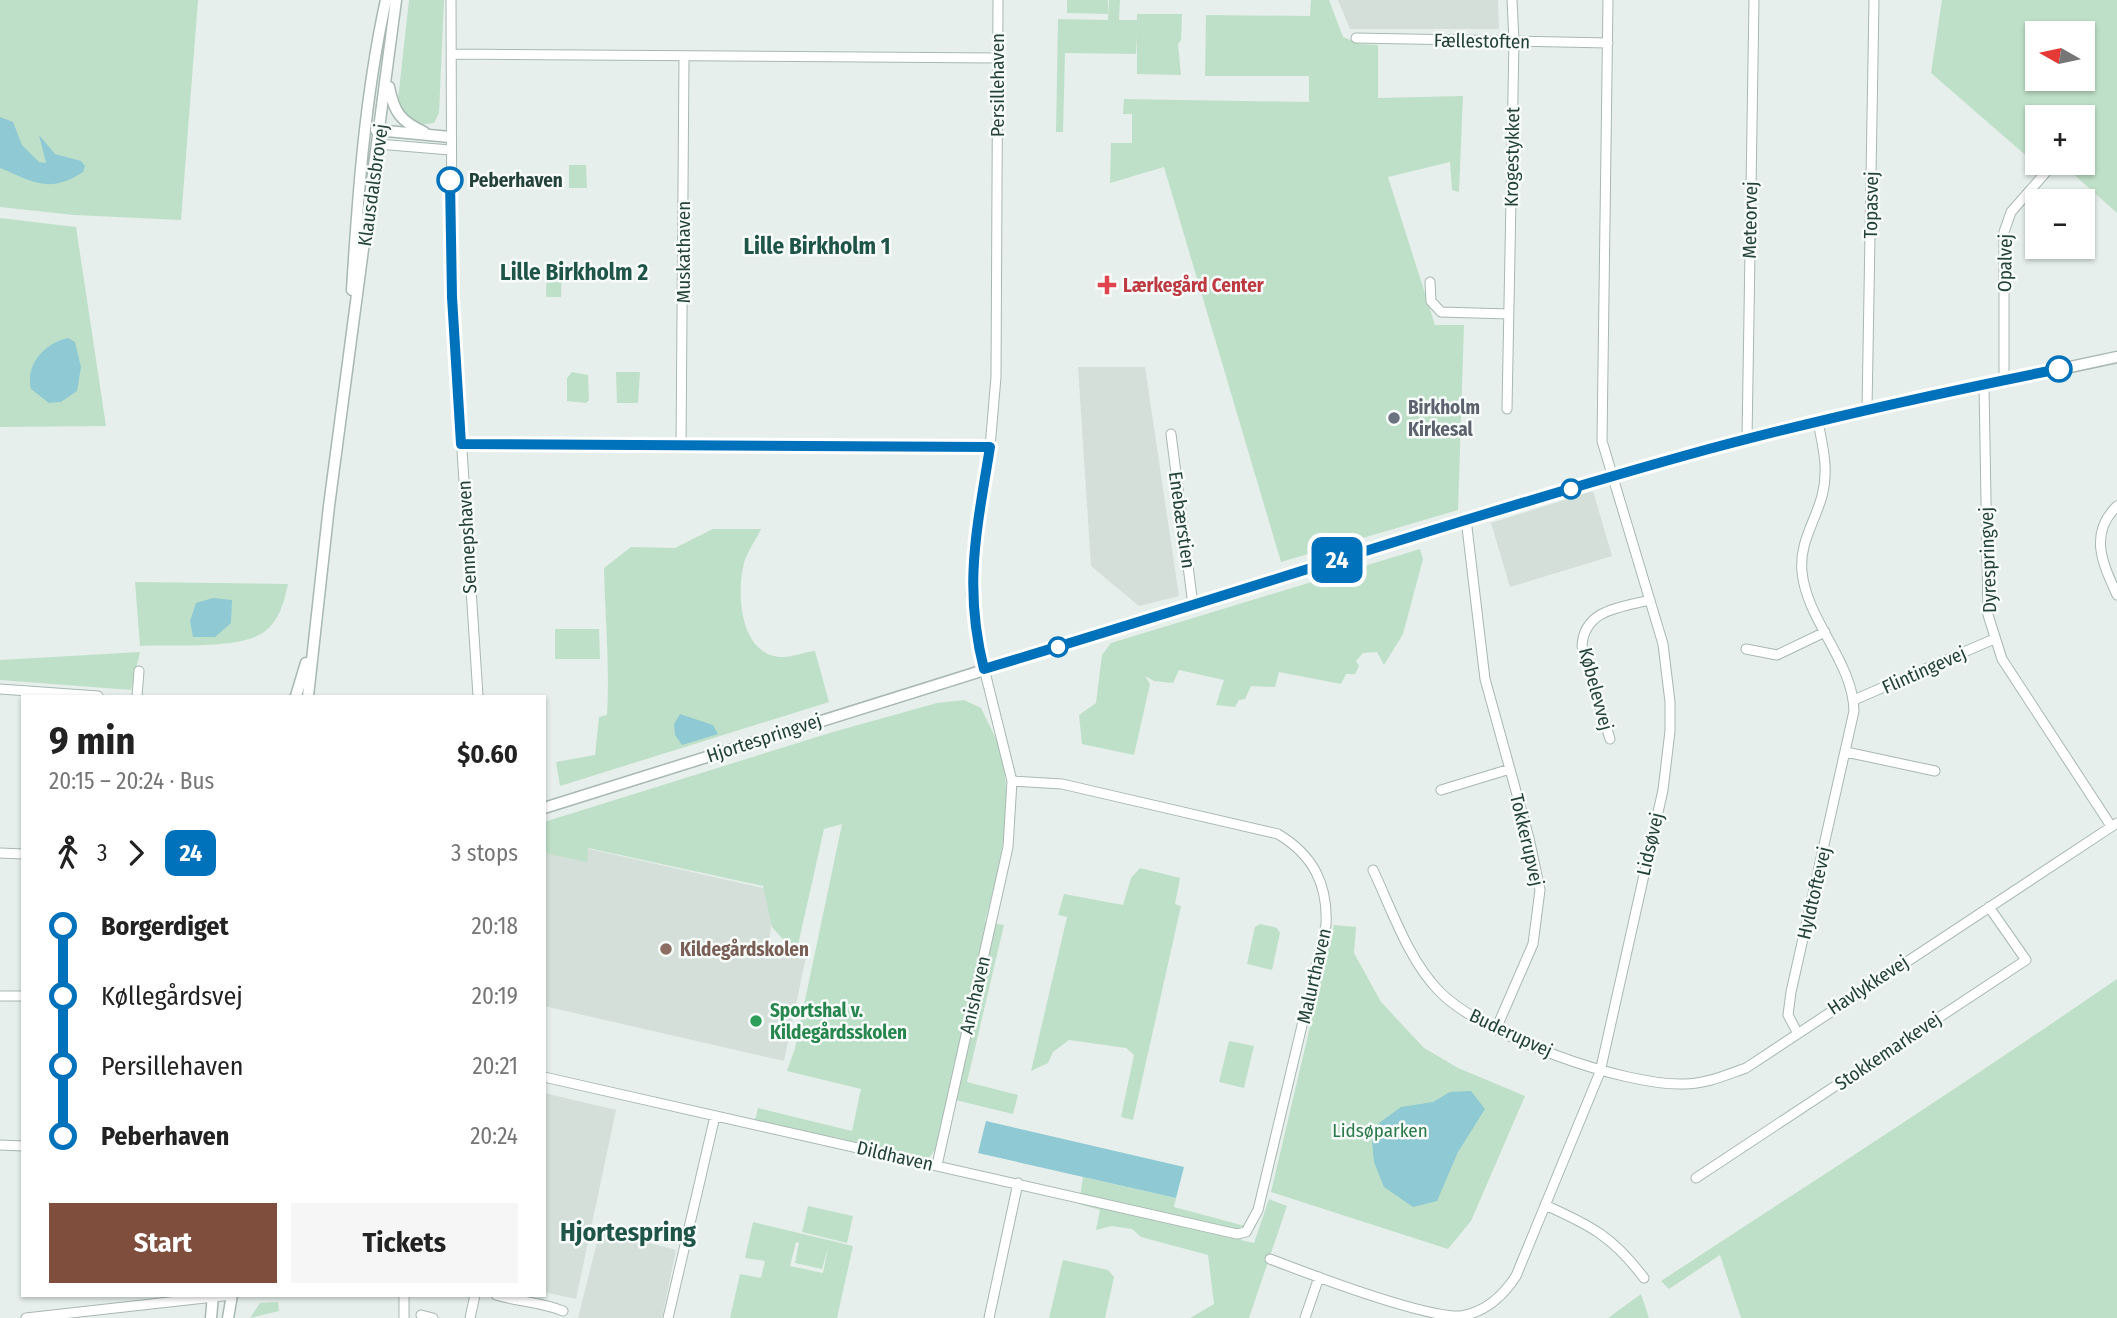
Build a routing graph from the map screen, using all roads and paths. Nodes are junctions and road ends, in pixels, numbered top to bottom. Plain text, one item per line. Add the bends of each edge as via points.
1 (386, 0) edge
2 (396, 0) edge
3 (451, 0) edge
4 (998, 0) edge
5 (1512, 0) edge
6 (1608, 0) edge
7 (1754, 0) edge
8 (1874, 0) edge
9 (1356, 38) dead end
10 (1514, 41) junction
11 (1608, 43) junction
12 (450, 54) junction
13 (684, 57) junction
14 (998, 58) junction
15 (387, 78) junction
16 (366, 129) junction
17 (380, 131) junction
18 (432, 136) junction
19 (450, 137) junction
20 (378, 144) junction
21 (450, 150) junction
22 (2043, 175) edge
23 (1430, 282) dead end
24 (1509, 313) junction
25 (2117, 357) edge
26 (347, 370) junction
27 (2004, 380) junction
28 (1984, 385) junction
29 (1507, 409) dead end
30 (1867, 410) junction
31 (1818, 422) junction
32 (1171, 434) dead end
33 (1747, 440) junction
34 (461, 444) junction
35 (681, 447) junction
36 (990, 447) junction
37 (1611, 478) junction
38 (2117, 506) edge
39 (1465, 519) junction
40 (2117, 595) edge
41 (1650, 600) junction
42 (1194, 605) junction
43 (1825, 632) junction
44 (1994, 639) junction
45 (312, 644) junction
46 (1746, 649) dead end
47 (984, 669) junction
48 (139, 671) dead end
49 (0, 689) edge
50 (84, 695) edge
51 (136, 695) edge
52 (296, 695) edge
53 (308, 695) edge
54 (478, 695) edge
55 (1854, 701) junction
56 (1610, 739) dead end
57 (1846, 752) junction
58 (1510, 769) junction
59 (1935, 771) dead end
60 (1012, 781) junction
61 (1441, 790) dead end
62 (546, 807) edge
63 (2114, 824) edge
64 (0, 853) edge
65 (21, 854) edge
66 (1373, 870) dead end
67 (1989, 907) junction
68 (0, 996) edge
69 (21, 996) edge
70 (1496, 1029) junction
71 (1797, 1032) junction
72 (1600, 1072) junction
73 (546, 1077) edge
74 (715, 1116) junction
75 (0, 1145) edge
76 (21, 1146) edge
77 (937, 1165) junction
78 (1696, 1178) dead end
79 (1018, 1183) junction
80 (1545, 1205) junction
81 (1246, 1232) joint
82 (1270, 1259) dead end
83 (1319, 1277) junction
84 (1644, 1278) dead end
85 (204, 1297) edge
86 (212, 1297) edge
87 (232, 1297) edge
88 (404, 1297) edge
89 (475, 1297) edge
90 (501, 1297) edge
91 (563, 1311) dead end
92 (421, 1315) dead end
93 (1445, 1317) edge
94 (26, 1318) edge
95 (211, 1318) edge
96 (228, 1318) edge
97 (404, 1318) edge
98 (433, 1318) edge
99 (470, 1318) edge
100 (668, 1318) edge
101 (989, 1318) edge
102 (1305, 1318) edge

1 - 16 street, Klausdalsbrovej
2 - 15 street, Klausdalsbrovej
3 - 12 street, Sennepshaven
4 - 14 street, Persillehaven
5 - 10 street, Krogestykket
6 - 11 street, Lidsøvej
7 - 33 street, Meteorvej
8 - 30 street, Topasvej
9 - 10 street, Fællestoften
10 - 11 street, Fællestoften
10 - 24 street, Krogestykket
11 - 37 street, Lidsøvej via 1602,441
12 - 13 street
12 - 19 street, Sennepshaven
13 - 14 street
13 - 35 street, Muskathaven
14 - 36 street, Persillehaven via 996,377
15 - 17 street, Klausdalsbrovej
15 - 18 street via 397,115 405,124
16 - 17 street
16 - 20 street
16 - 26 street, Klausdalsbrovej
17 - 18 street
17 - 20 street, Klausdalsbrovej
18 - 19 street
19 - 21 street, Sennepshaven
20 - 21 street
20 - 26 street, Klausdalsbrovej
21 - 34 street, Sennepshaven
22 - 27 street, Opalvej via 2011,212 2004,232
23 - 24 street via 1431,301 1441,312
24 - 29 street, Krogestykket
25 - 27 street, Hjortespringvej
26 - 45 street, Klausdalsbrovej
27 - 28 street, Hjortespringvej
28 - 30 street, Hjortespringvej
28 - 44 street, Dyrespringvej via 1989,615
30 - 31 street, Hjortespringvej
31 - 33 street, Hjortespringvej
31 - 43 street via 1826,477 1801,562 1805,588
32 - 42 street, Enebærstien
33 - 37 street, Hjortespringvej
34 - 35 street
34 - 54 street, Sennepshaven
35 - 36 street
36 - 47 street, Persillehaven via 973,547 971,595
37 - 39 street, Hjortespringvej
37 - 41 street, Lidsøvej
38 - 40 street via 2107,518 2100,540 2103,564
39 - 42 street, Hjortespringvej
39 - 58 street, Tokkerupvej via 1485,679
41 - 56 street, Købelevvej via 1601,613 1583,636 1582,646
41 - 72 street, Lidsøvej via 1668,673 1668,761
42 - 47 street, Hjortespringvej
43 - 46 street via 1777,655
43 - 55 street
44 - 55 street, Flintingevej
44 - 63 street, Dyrespringvej via 2002,659
45 - 52 street, Klausdalsbrovej
45 - 53 street, Klausdalsbrovej
47 - 60 street
47 - 62 street, Hjortespringvej
48 - 51 street
49 - 50 street
55 - 57 street, Hyldtoftevej
57 - 59 street
57 - 71 street, Hyldtoftevej via 1791,992 1788,1015
58 - 61 street, Tokkerupvej
58 - 70 street, Tokkerupvej via 1538,871 1540,908 1533,944
60 - 77 street, Anishaven via 1011,824
60 - 81 street, Malurthaven via 1074,787 1278,834 1303,852 1320,878 1326,925 1258,1210
63 - 67 street, Havlykkevej
64 - 65 street
66 - 70 street, Buderupvej via 1425,975 1454,1005
67 - 71 street, Havlykkevej
67 - 78 street, Stokkemarkevej via 2026,960
68 - 69 street
70 - 72 street, Buderupvej
71 - 72 street, Havlykkevej via 1746,1068 1707,1081 1664,1084
72 - 80 street, Lidsøvej
73 - 74 street, Dildhaven
74 - 77 street, Dildhaven
74 - 100 street
75 - 76 street
77 - 79 street, Dildhaven
79 - 81 street, Dildhaven via 1237,1234
79 - 101 street
80 - 84 street via 1607,1237 1623,1249
80 - 93 street, Lidsøvej via 1507,1289 1476,1312
82 - 83 street, Lidsøvej
83 - 93 street, Lidsøvej
83 - 102 street
85 - 94 street
86 - 95 street
87 - 96 street
88 - 97 street
89 - 99 street
90 - 91 street
92 - 98 street

